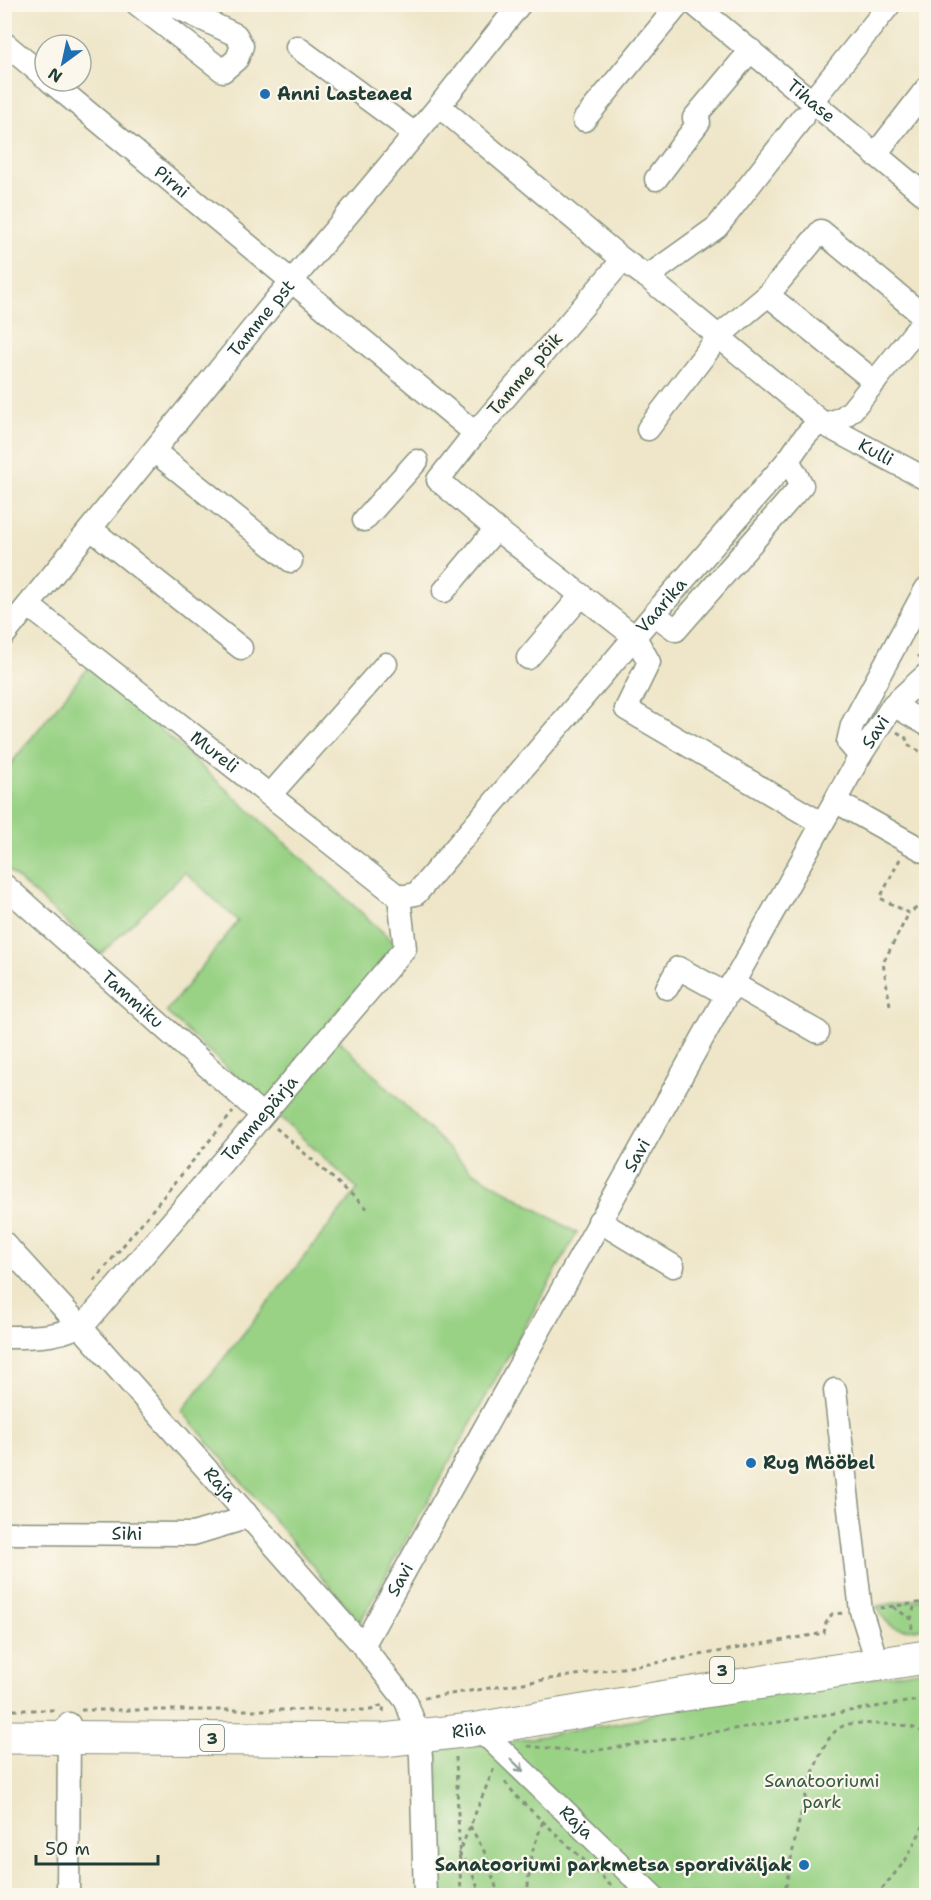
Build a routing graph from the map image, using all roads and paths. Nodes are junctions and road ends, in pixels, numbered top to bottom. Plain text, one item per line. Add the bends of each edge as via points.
1 (137, 4) edge
2 (170, 4) edge
3 (520, 4) edge
4 (678, 4) edge
5 (694, 4) edge
6 (890, 4) edge
7 (4, 43) edge
8 (297, 47) dead end
9 (751, 51) junction
10 (33, 67) edge
11 (927, 89) edge
12 (64, 93) edge
13 (439, 106) junction
14 (807, 110) junction
15 (584, 120) dead end
16 (415, 134) junction
17 (875, 154) junction
18 (656, 179) dead end
19 (927, 196) edge
20 (622, 259) junction
21 (648, 277) junction
22 (291, 282) junction
23 (768, 295) junction
24 (926, 318) edge
25 (720, 336) junction
26 (875, 382) junction
27 (825, 425) junction
28 (648, 429) dead end
29 (475, 433) junction
30 (154, 451) junction
31 (927, 479) edge
32 (438, 480) junction
33 (364, 520) dead end
34 (91, 529) junction
35 (496, 529) junction
36 (291, 561) dead end
37 (927, 589) edge
38 (444, 591) dead end
39 (580, 597) junction
40 (30, 606) junction
41 (4, 635) edge
42 (635, 637) junction
43 (241, 648) dead end
44 (528, 658) dead end
45 (386, 664) dead end
46 (927, 675) edge
47 (893, 705) junction
48 (927, 724) edge
49 (893, 730) dead end
50 (927, 755) edge
51 (860, 756) junction
52 (270, 795) junction
53 (834, 801) junction
54 (821, 824) junction
55 (927, 852) edge
56 (903, 855) dead end
57 (4, 885) edge
58 (399, 897) junction
59 (927, 902) edge
60 (909, 913) junction
61 (667, 988) dead end
62 (729, 988) junction
63 (890, 1005) dead end
64 (818, 1032) dead end
65 (233, 1111) dead end
66 (262, 1115) junction
67 (369, 1210) dead end
68 (599, 1221) junction
69 (4, 1243) edge
70 (673, 1266) dead end
71 (92, 1284) dead end
72 (80, 1326) junction
73 (4, 1337) edge
74 (835, 1390) dead end
75 (246, 1513) junction
76 (4, 1533) edge
77 (927, 1602) edge
78 (915, 1603) junction
79 (893, 1606) junction
80 (861, 1611) junction
81 (916, 1629) edge
82 (363, 1646) junction
83 (875, 1654) junction
84 (927, 1657) edge
85 (927, 1699) edge
86 (384, 1704) junction
87 (4, 1710) edge
88 (405, 1717) junction
89 (69, 1720) junction
90 (4, 1722) edge
91 (927, 1735) edge
92 (4, 1737) edge
93 (464, 1743) junction
94 (495, 1760) junction
95 (543, 1821) junction
96 (927, 1821) edge
97 (470, 1826) junction
98 (459, 1853) junction
99 (68, 1896) edge
100 (425, 1896) edge
101 (461, 1896) edge
102 (481, 1896) edge
103 (499, 1896) edge
104 (527, 1896) edge
105 (622, 1896) edge
106 (653, 1896) edge
107 (784, 1896) edge
108 (876, 1896) edge

1 - 2 street via 223,71 237,59 242,46 236,35
3 - 13 street, Tamme pst
4 - 15 street
5 - 9 street, Tihase
6 - 14 street
7 - 10 street
8 - 16 street
9 - 14 street, Tihase
9 - 18 street via 694,118 699,122
11 - 17 street
12 - 22 street, Pirni
13 - 16 street, Tamme pst
13 - 20 street
14 - 17 street, Tihase
14 - 21 street via 717,227
16 - 22 street, Tamme pst
17 - 19 street, Tihase
20 - 21 street, Kulli
20 - 29 street, Tamme põik
21 - 25 street, Kulli
22 - 29 street, Pirni
22 - 30 street, Tamme pst
23 - 24 street via 821,231
23 - 25 street
23 - 26 street
24 - 26 street, Vaarika
25 - 27 street, Kulli
25 - 28 street
26 - 27 street, Vaarika via 839,422
27 - 31 street, Kulli
27 - 42 street, Vaarika via 815,427
29 - 32 street, Tamme põik
30 - 34 street, Tamme pst
30 - 36 street
32 - 33 street via 410,455
32 - 35 street
34 - 40 street, Tamme pst
34 - 43 street
35 - 38 street
35 - 39 street
37 - 51 street via 852,725 848,742
39 - 42 street
39 - 44 street
40 - 41 street, Tamme pst
40 - 52 street, Mureli
42 - 54 street via 649,662 626,709
42 - 58 street, Vaarika via 416,894
45 - 52 street
46 - 47 street, Savi
47 - 48 street
47 - 51 street, Savi
49 - 50 path
51 - 53 street, Savi
52 - 58 street, Mureli
53 - 54 street, Savi
53 - 55 street
54 - 62 street, Savi
56 - 60 path via 880,898
57 - 66 street, Tammiku
58 - 66 street, Tammepärja via 405,948
59 - 60 path
60 - 63 path via 883,963
61 - 62 street via 678,968
62 - 64 street
62 - 68 street, Savi
65 - 71 path
66 - 67 path
66 - 72 street, Tammepärja
68 - 70 street
68 - 82 street, Savi
69 - 72 street, Raja
72 - 73 street via 44,1337
72 - 75 street, Raja
74 - 80 street
75 - 76 street, Sihi via 236,1521 193,1534
75 - 82 street, Raja
77 - 78 path
78 - 79 path
78 - 81 path
79 - 80 path
79 - 81 path
80 - 83 street
80 - 88 path via 832,1614 824,1633 655,1663
81 - 83 highway, Riia / 3
82 - 88 street, Raja
83 - 84 highway, Riia / 3
83 - 88 highway, Riia / 3 via 768,1663
83 - 93 highway, Riia / 3
85 - 94 path via 586,1752 526,1746
86 - 88 path
86 - 88 path
86 - 89 path via 370,1710
87 - 89 path
88 - 89 highway, Riia / 3 via 366,1741
88 - 93 highway, Riia / 3
88 - 100 street via 422,1767
89 - 90 highway, Riia / 3
89 - 92 highway, Riia / 3
89 - 99 street
91 - 107 path via 908,1726 857,1724 841,1727 831,1735 806,1797
93 - 94 street, Raja via 490,1739
93 - 98 path
94 - 95 path via 518,1798
94 - 97 path
94 -> 106 street, Raja
95 - 104 path via 531,1855
95 - 105 path
96 - 108 path via 905,1861
97 - 98 path
97 - 103 path via 484,1851
98 - 101 path
98 - 102 path

